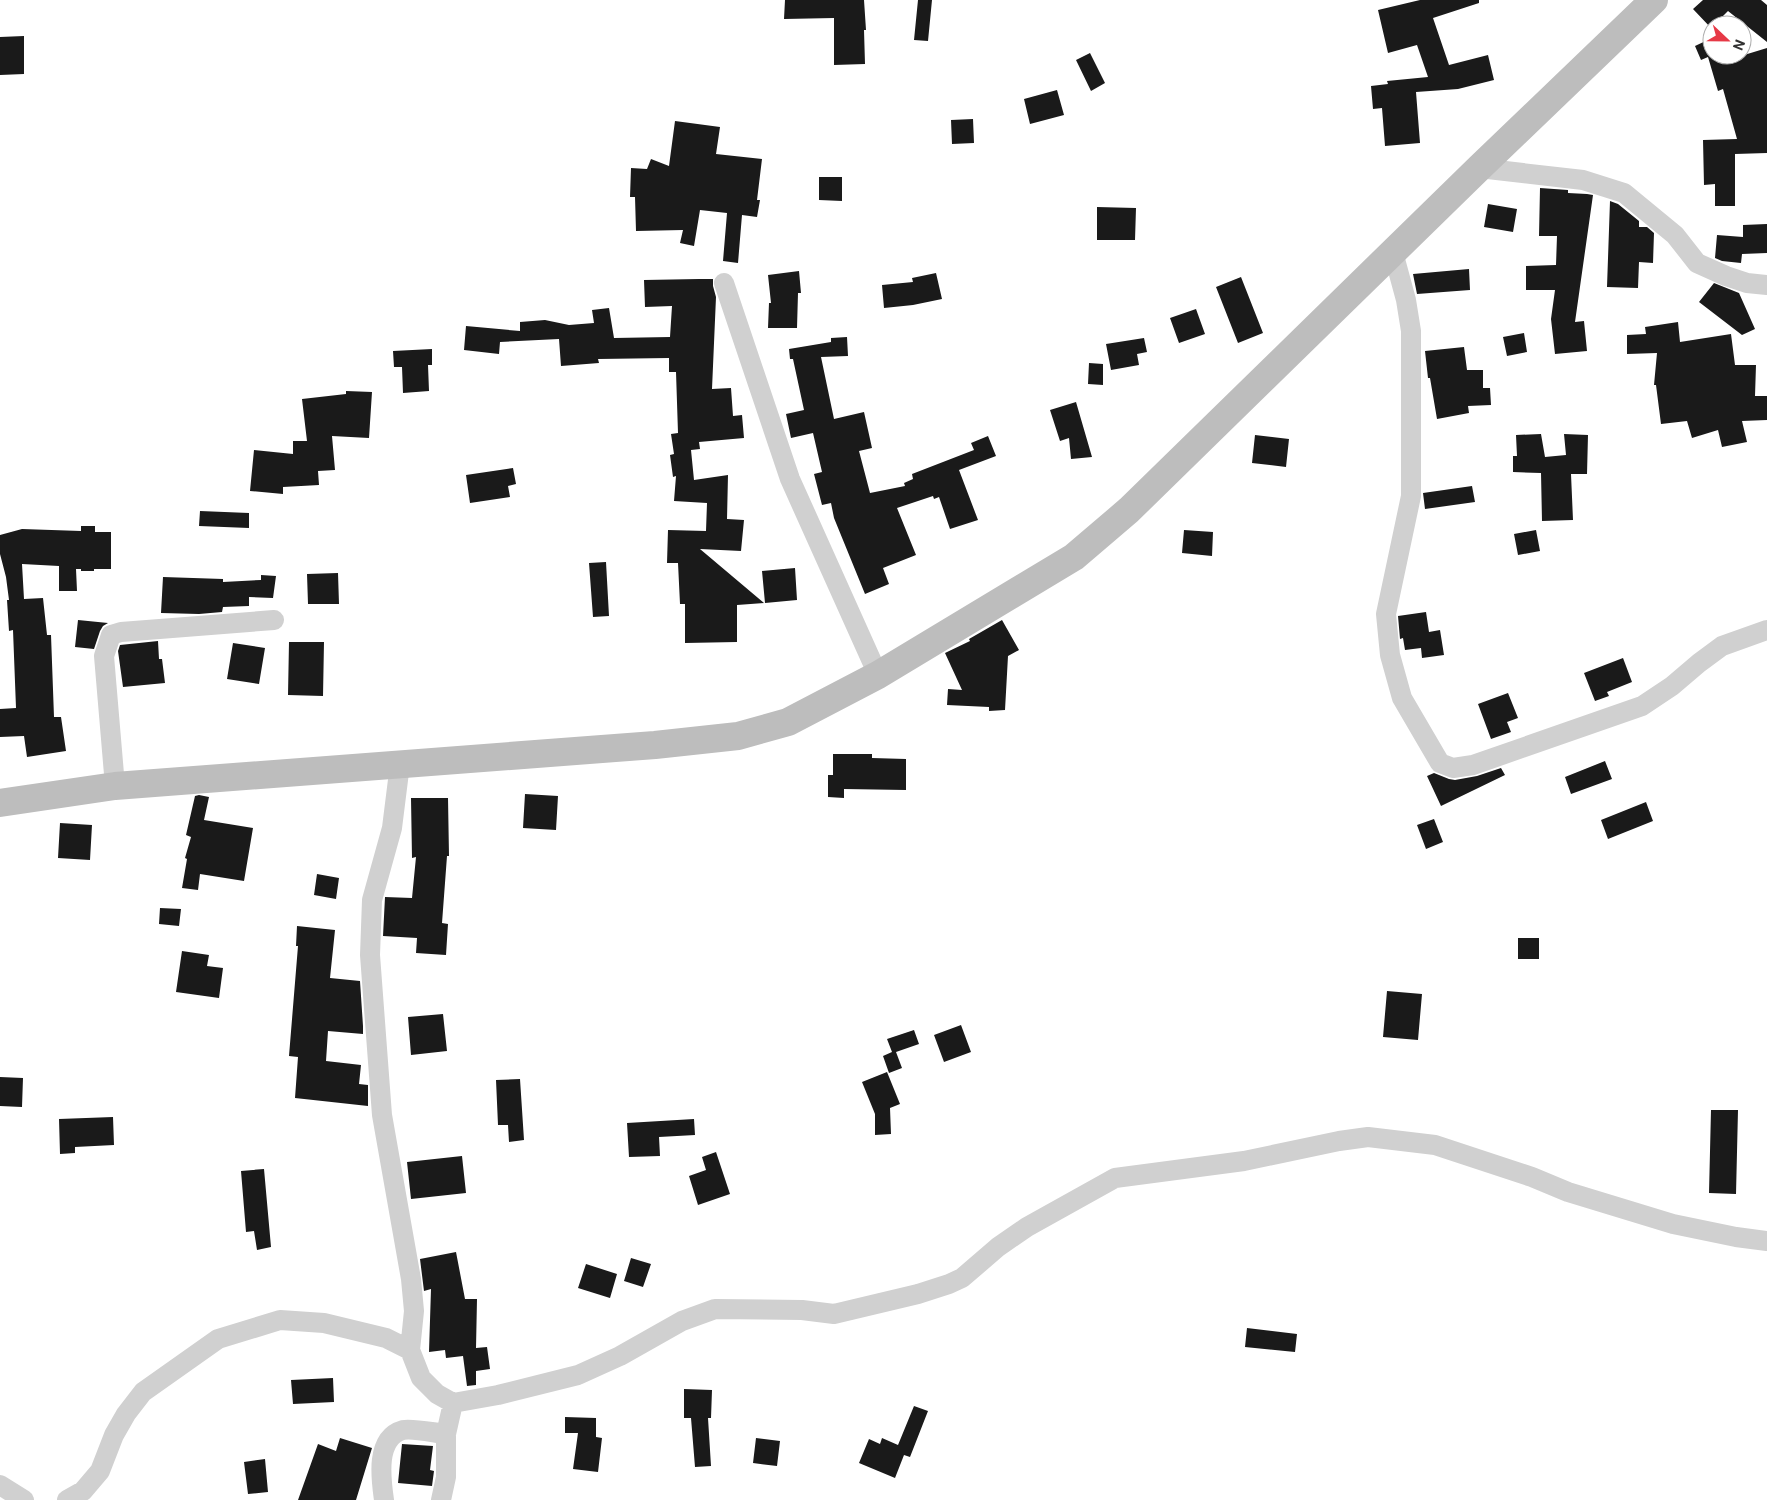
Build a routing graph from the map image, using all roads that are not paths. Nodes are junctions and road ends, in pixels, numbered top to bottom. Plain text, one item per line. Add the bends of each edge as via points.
1 (1654, 0) edge
2 (1478, 168) junction
3 (1393, 252) junction
4 (724, 282) dead end
5 (1767, 285) edge
6 (274, 620) dead end
7 (1767, 630) edge
8 (878, 675) junction
9 (400, 764) junction
10 (115, 786) junction
11 (0, 803) edge
12 (1767, 1241) edge
13 (410, 1350) junction
14 (454, 1403) junction
15 (446, 1434) junction
16 (0, 1485) edge
17 (24, 1500) edge
18 (67, 1500) edge
19 (384, 1500) edge
20 (441, 1500) edge

1 - 2 main road
2 - 3 main road
2 - 5 street via 1583,180 1624,193 1674,235 1698,262 1726,276
3 - 7 street via 1411,331 1411,496 1386,614 1390,655 1402,698 1440,763 1454,768 1473,764 1642,706 1722,646
3 - 8 main road via 1129,510 1074,557
4 - 8 street via 790,480
6 - 10 street via 111,635 104,656
8 - 9 main road via 788,722 738,736
9 - 10 main road
9 - 13 street via 392,828 372,900 370,955 382,1115 411,1279 414,1311
10 - 11 main road
12 - 14 street via 1673,1224 1568,1192 1435,1145 1368,1137 1244,1161 1116,1178 1027,1227 962,1278 949,1284 834,1314 802,1310 715,1309 682,1321 578,1375
13 - 14 street via 422,1378 437,1394
13 - 18 street via 386,1338 324,1323 280,1320 218,1339 143,1392 114,1435 100,1471 83,1491
14 - 15 street
15 - 19 street via 404,1430 395,1434 382,1457
15 - 20 street via 446,1477
16 - 17 street

